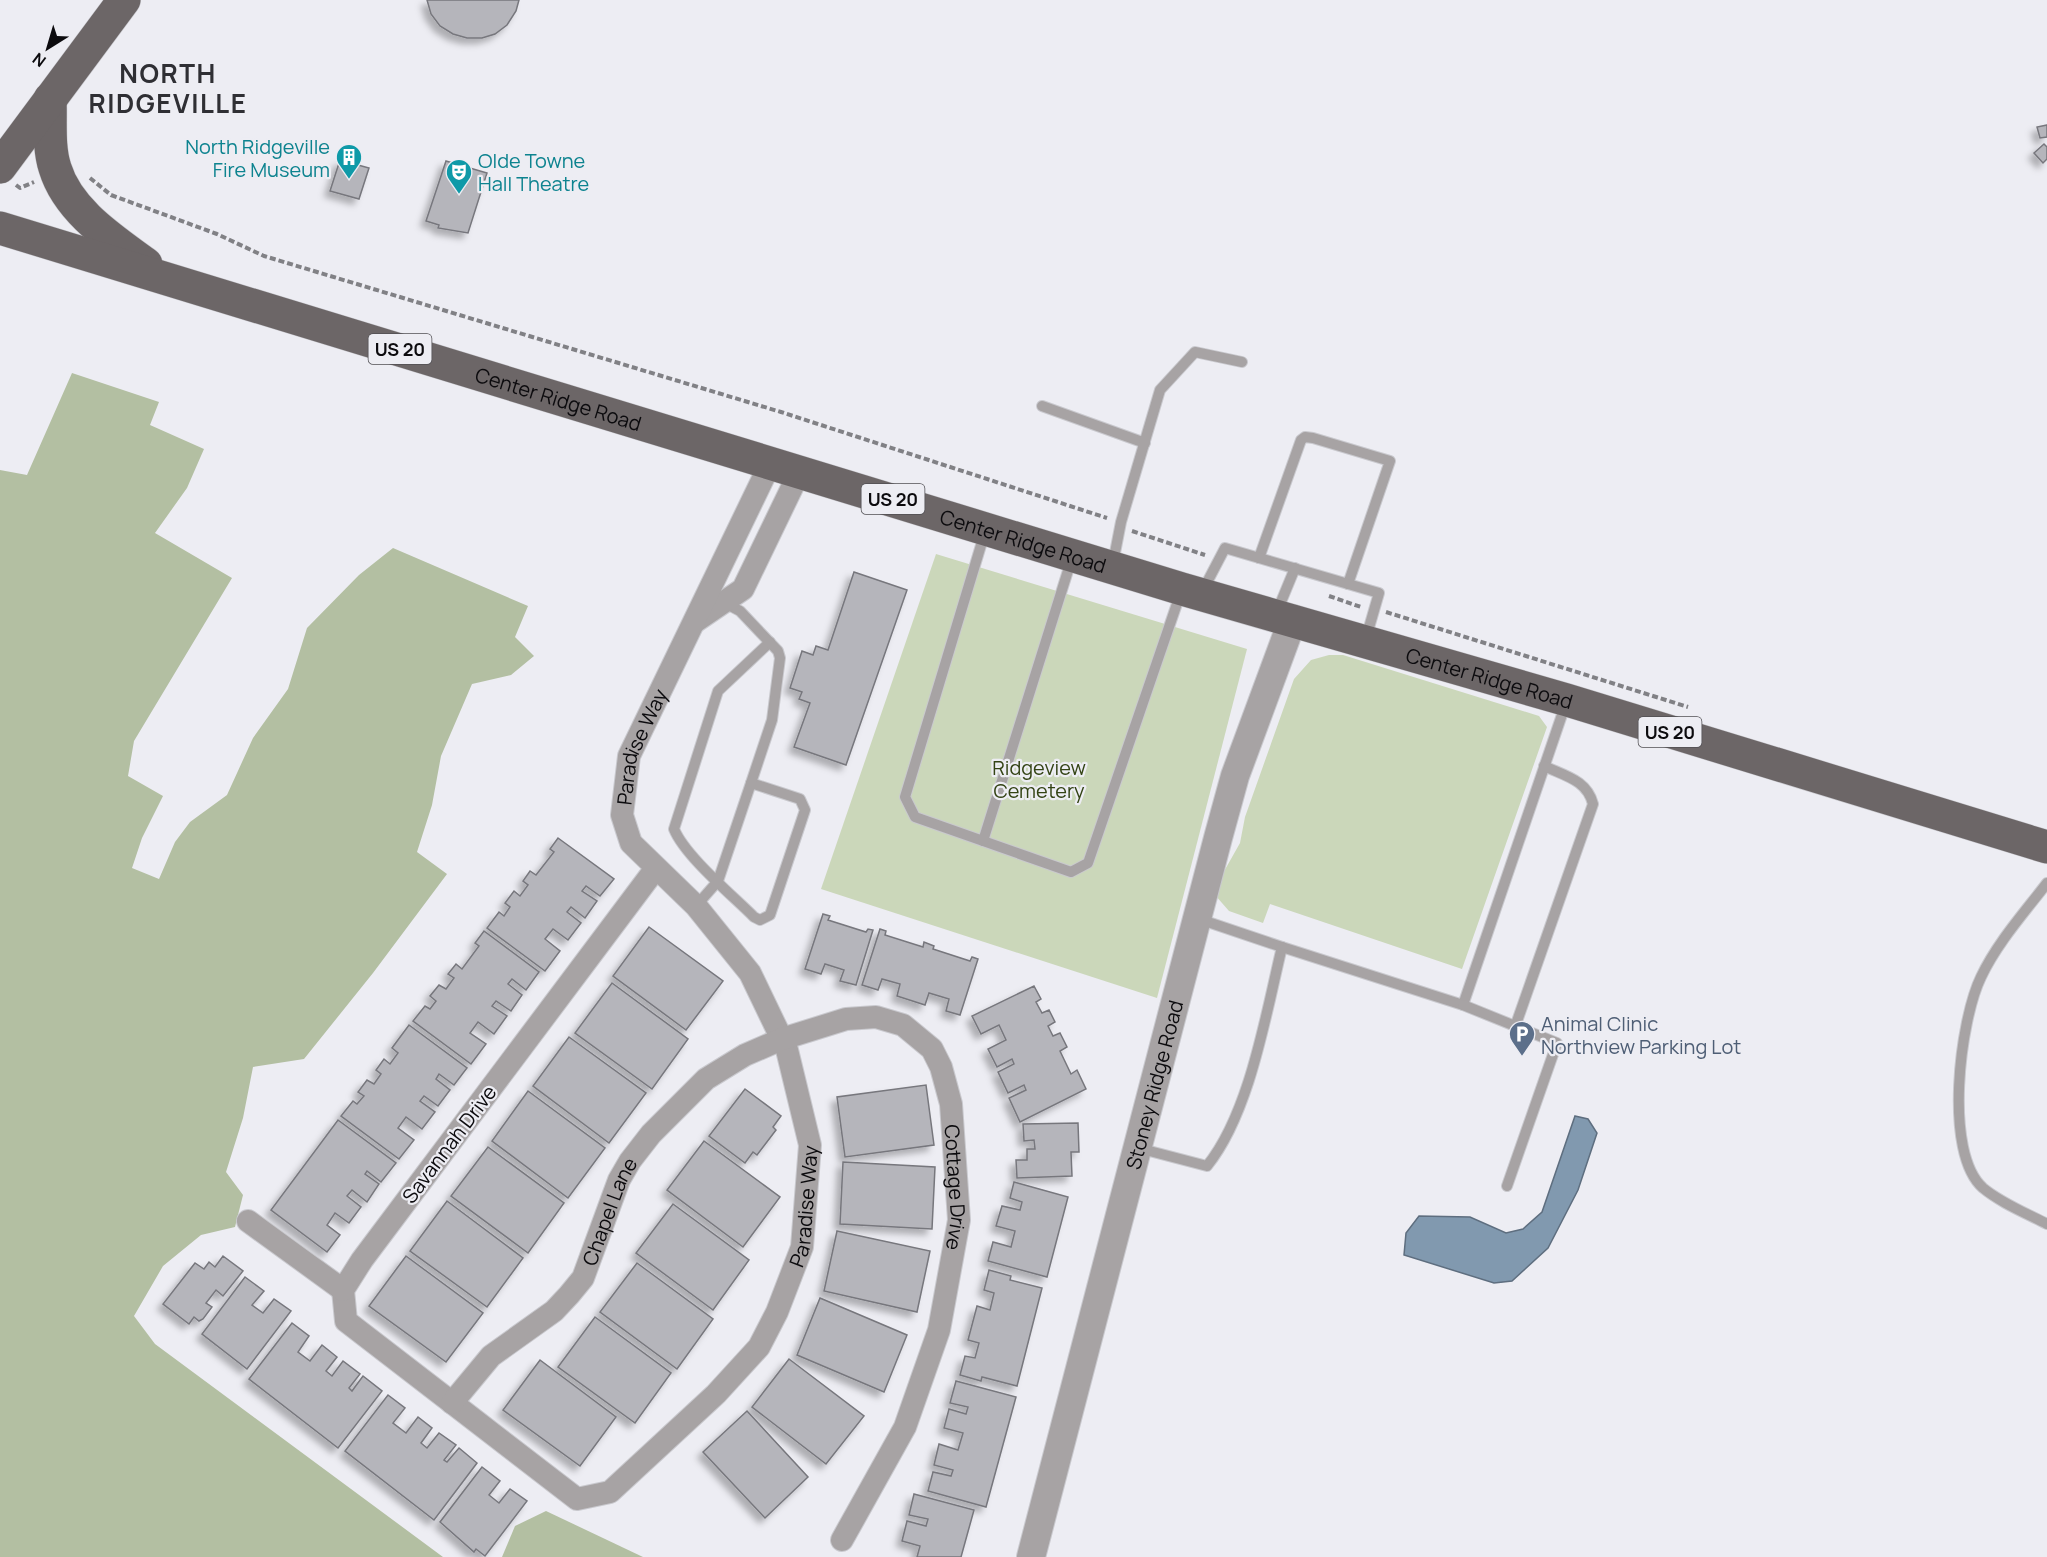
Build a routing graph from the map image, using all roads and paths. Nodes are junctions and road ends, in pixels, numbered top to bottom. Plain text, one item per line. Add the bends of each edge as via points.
1 (124, 0) edge
2 (50, 99) junction
3 (71, 171) junction
4 (7, 176) edge
5 (0, 228) edge
6 (164, 278) junction
7 (1242, 362) dead end
8 (1042, 406) dead end
9 (1145, 443) junction
10 (786, 466) junction
11 (1121, 522) junction
12 (986, 528) junction
13 (1073, 554) junction
14 (1259, 558) junction
15 (1219, 560) junction
16 (1112, 566) junction
17 (1295, 568) junction
18 (1289, 583) junction
19 (1348, 584) junction
20 (1191, 591) junction
21 (715, 599) junction
22 (1284, 617) junction
23 (1369, 626) junction
24 (770, 642) junction
25 (1567, 700) junction
26 (1679, 705) dead end
27 (1544, 766) junction
28 (751, 783) junction
29 (983, 841) junction
30 (2047, 847) edge
31 (656, 868) junction
32 (718, 881) junction
33 (2047, 883) edge
34 (696, 906) junction
35 (1198, 918) junction
36 (1282, 947) junction
37 (1463, 1005) junction
38 (1515, 1027) junction
39 (782, 1039) junction
40 (1138, 1148) junction
41 (1507, 1186) dead end
42 (248, 1221) dead end
43 (2047, 1224) edge
44 (343, 1290) junction
45 (452, 1403) junction
46 (842, 1540) dead end
47 (1031, 1557) edge

1 - 2 main road
2 - 3 main road via 51,143
2 - 4 main road
3 - 4 path via 20,188
3 - 6 main road via 80,210
3 - 11 path via 111,195 217,234 264,256 770,409
5 - 6 main road, Center Ridge Road / US 20
6 - 10 main road, Center Ridge Road / US 20
7 - 9 lane via 1195,352 1160,390
8 - 9 lane
9 - 11 lane
10 - 12 main road, Center Ridge Road / US 20
10 - 21 street, Paradise Way
10 - 21 street via 743,589
11 - 15 path via 1140,534
11 - 16 lane
12 - 13 main road, Center Ridge Road / US 20
12 - 29 lane via 905,797 915,816
13 - 16 main road, Center Ridge Road / US 20
13 - 29 lane
14 - 15 lane via 1225,548
14 - 17 lane
14 - 19 lane via 1305,437 1390,461
15 - 20 lane
16 - 20 main road, Center Ridge Road / US 20
17 - 18 lane
17 - 19 lane
18 - 22 lane
18 - 23 path
19 - 23 lane via 1379,593
20 - 22 main road, Center Ridge Road / US 20
20 - 29 lane via 1088,863 1071,872
21 - 24 lane via 740,611
21 - 31 street, Paradise Way via 694,621 629,756 622,815 631,843
22 - 23 main road, Center Ridge Road / US 20
22 - 35 street, Stoney Ridge Road via 1235,776
23 - 25 main road, Center Ridge Road / US 20
23 - 26 path via 1394,613
24 - 28 lane via 780,658 774,711
24 - 32 lane via 718,691 675,822 676,835
25 - 27 lane
25 - 30 main road, Center Ridge Road / US 20
27 - 37 lane
27 - 38 lane via 1582,783 1593,804
28 - 32 lane
28 - 32 lane via 800,799 805,810 770,915 760,920 754,917
31 - 34 street, Paradise Way
31 - 44 street, Savannah Drive
32 - 34 lane
33 - 43 lane via 2011,929 1981,977 1963,1032 1958,1110 1965,1158 1982,1187
34 - 39 street, Paradise Way via 750,973
35 - 36 lane
35 - 40 street, Stoney Ridge Road
36 - 37 lane
36 - 40 lane via 1255,1063 1221,1149 1207,1166
37 - 38 lane
38 - 41 lane via 1557,1043
39 - 45 street, Chapel Lane via 745,1055 706,1079 651,1134 619,1180 583,1278 554,1311 491,1356
39 - 45 street, Paradise Way via 810,1144 802,1247 777,1312 759,1347 745,1363 610,1492 577,1499
39 - 46 street, Cottage Drive via 846,1020 876,1017 903,1025 932,1049 951,1104 959,1220 939,1330 905,1428
40 - 47 street, Stoney Ridge Road
42 - 44 street
44 - 45 street via 346,1321

